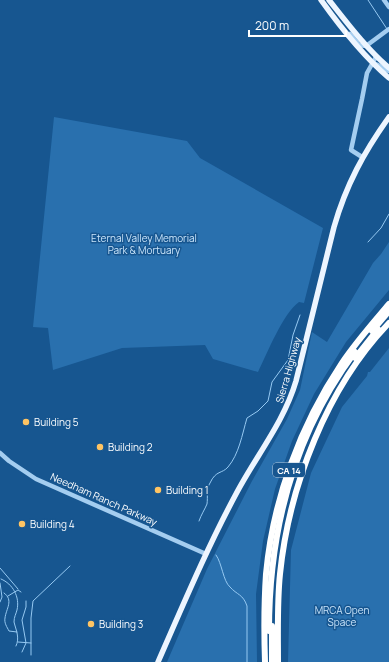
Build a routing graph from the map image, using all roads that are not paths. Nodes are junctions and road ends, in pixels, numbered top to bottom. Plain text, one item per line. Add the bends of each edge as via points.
1 (321, 0) edge
2 (329, 0) edge
3 (384, 0) edge
4 (389, 7) edge
5 (337, 22) junction
6 (389, 29) edge
7 (366, 46) junction
8 (376, 57) junction
9 (373, 64) junction
10 (389, 69) edge
11 (389, 78) edge
12 (389, 117) edge
13 (362, 157) junction
14 (389, 304) edge
15 (389, 311) edge
16 (389, 316) edge
17 (389, 322) edge
18 (389, 328) edge
19 (378, 334) junction
20 (0, 454) edge
21 (206, 554) junction
22 (158, 662) edge
23 (265, 662) edge
24 (269, 662) edge
25 (272, 662) edge
26 (278, 662) edge

1 - 5 main road
2 - 7 main road
3 - 4 street
5 - 7 street via 359,45
5 - 9 main road
6 - 7 street
7 - 8 main road
8 - 9 street
8 - 10 main road
9 - 10 street
9 - 11 main road
9 - 13 street via 367,73 351,150
12 - 13 main road, Sierra Highway
13 - 21 main road, Sierra Highway via 344,194 334,226 290,401 280,422 252,464
14 - 23 highway, CA 14 via 343,362 328,386 305,429 286,476 275,517 268,560
15 - 24 highway via 354,354 330,390 309,430 292,474 279,521 272,563
16 - 25 highway via 356,356 339,382 298,466 279,532 276,553
17 - 19 highway, CA 14
18 - 19 highway
19 - 26 highway, CA 14 via 338,392 314,441 299,480 281,560
20 - 21 street, Needham Ranch Parkway via 36,479
21 - 22 main road, Sierra Highway

